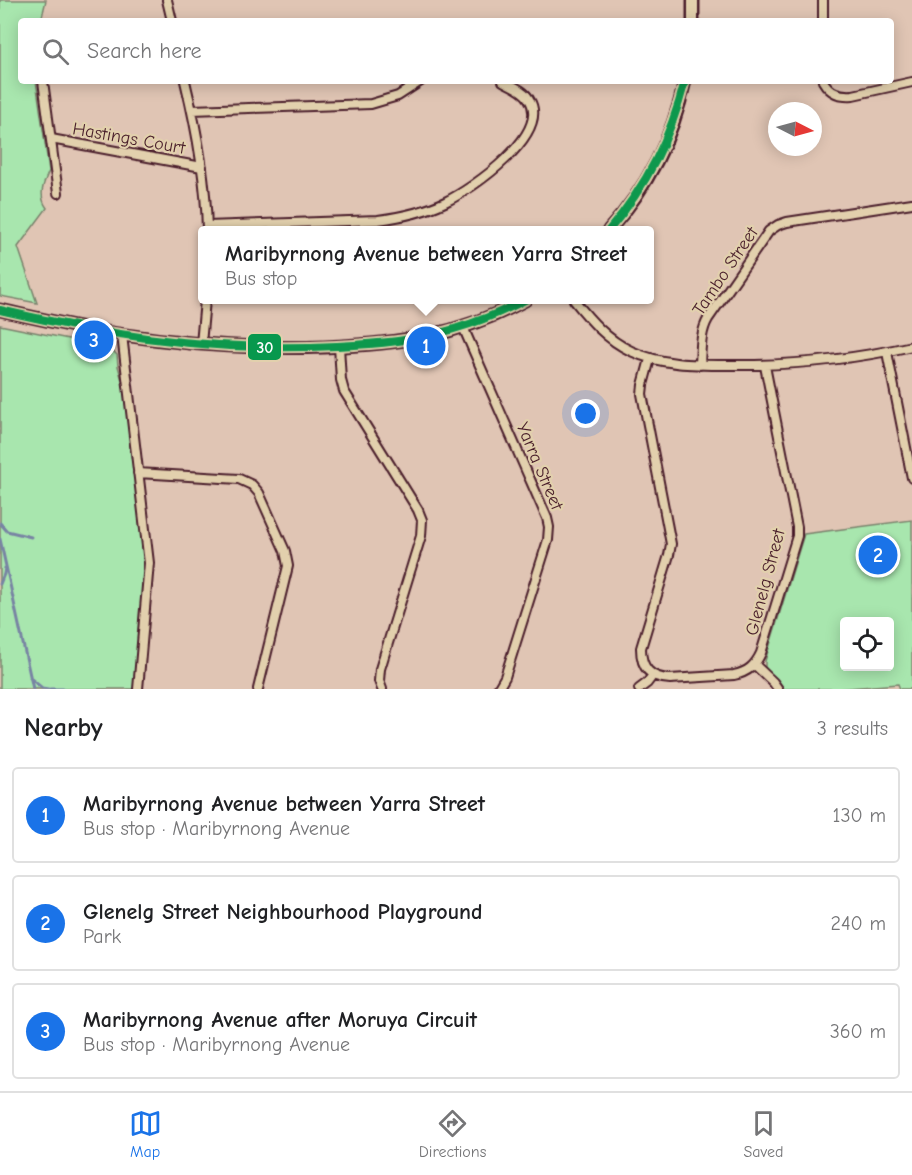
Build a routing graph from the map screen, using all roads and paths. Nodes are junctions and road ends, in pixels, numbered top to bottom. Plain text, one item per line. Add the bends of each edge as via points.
1 (167, 0) edge
2 (693, 0) edge
3 (823, 0) edge
4 (171, 18) edge
5 (693, 18) edge
6 (823, 18) edge
7 (912, 82) edge
8 (43, 84) edge
9 (187, 84) edge
10 (416, 84) edge
11 (508, 84) edge
12 (684, 84) edge
13 (825, 84) edge
14 (192, 110) junction
15 (51, 139) junction
16 (202, 167) junction
17 (58, 193) dead end
18 (912, 203) edge
19 (207, 226) edge
20 (250, 226) edge
21 (613, 226) edge
22 (205, 304) edge
23 (517, 304) edge
24 (577, 304) edge
25 (0, 310) edge
26 (463, 327) junction
27 (122, 335) junction
28 (201, 344) junction
29 (339, 346) junction
30 (912, 346) edge
31 (887, 352) junction
32 (650, 358) junction
33 (700, 365) junction
34 (765, 366) junction
35 (138, 473) junction
36 (912, 478) edge
37 (755, 664) junction
38 (653, 675) junction
39 (138, 689) edge
40 (258, 689) edge
41 (382, 689) edge
42 (498, 689) edge
43 (639, 689) edge
44 (778, 689) edge

1 - 4 street
2 - 5 street
3 - 6 street
7 - 13 street via 843,96
8 - 15 street, Hastings Court
9 - 14 street
10 - 14 street via 398,96 371,104
11 - 20 street via 529,98 534,111 532,124 493,171 446,202 378,220
12 - 21 street via 656,163
14 - 16 street
15 - 16 street, Hastings Court
15 - 17 street, Hastings Court
16 - 19 street
18 - 33 street, Tambo Street via 787,222 770,231 704,326
22 - 28 street
23 - 26 street
24 - 32 street via 605,335
25 - 27 street
26 - 29 street via 412,339
26 - 42 street, Yarra Street via 549,526 548,540
27 - 28 street
27 - 35 street
28 - 29 street
29 - 41 street via 344,391 422,520 421,536 380,669
30 - 31 street
31 - 34 street
31 - 36 street
32 - 33 street
32 - 38 street via 642,399 670,544 641,648 642,661
33 - 34 street
34 - 37 street, Glenelg Street via 797,536
35 - 39 street via 149,572
35 - 40 street via 239,479 259,493 288,566
37 - 38 street via 734,675 670,679
37 - 44 street
38 - 43 street

